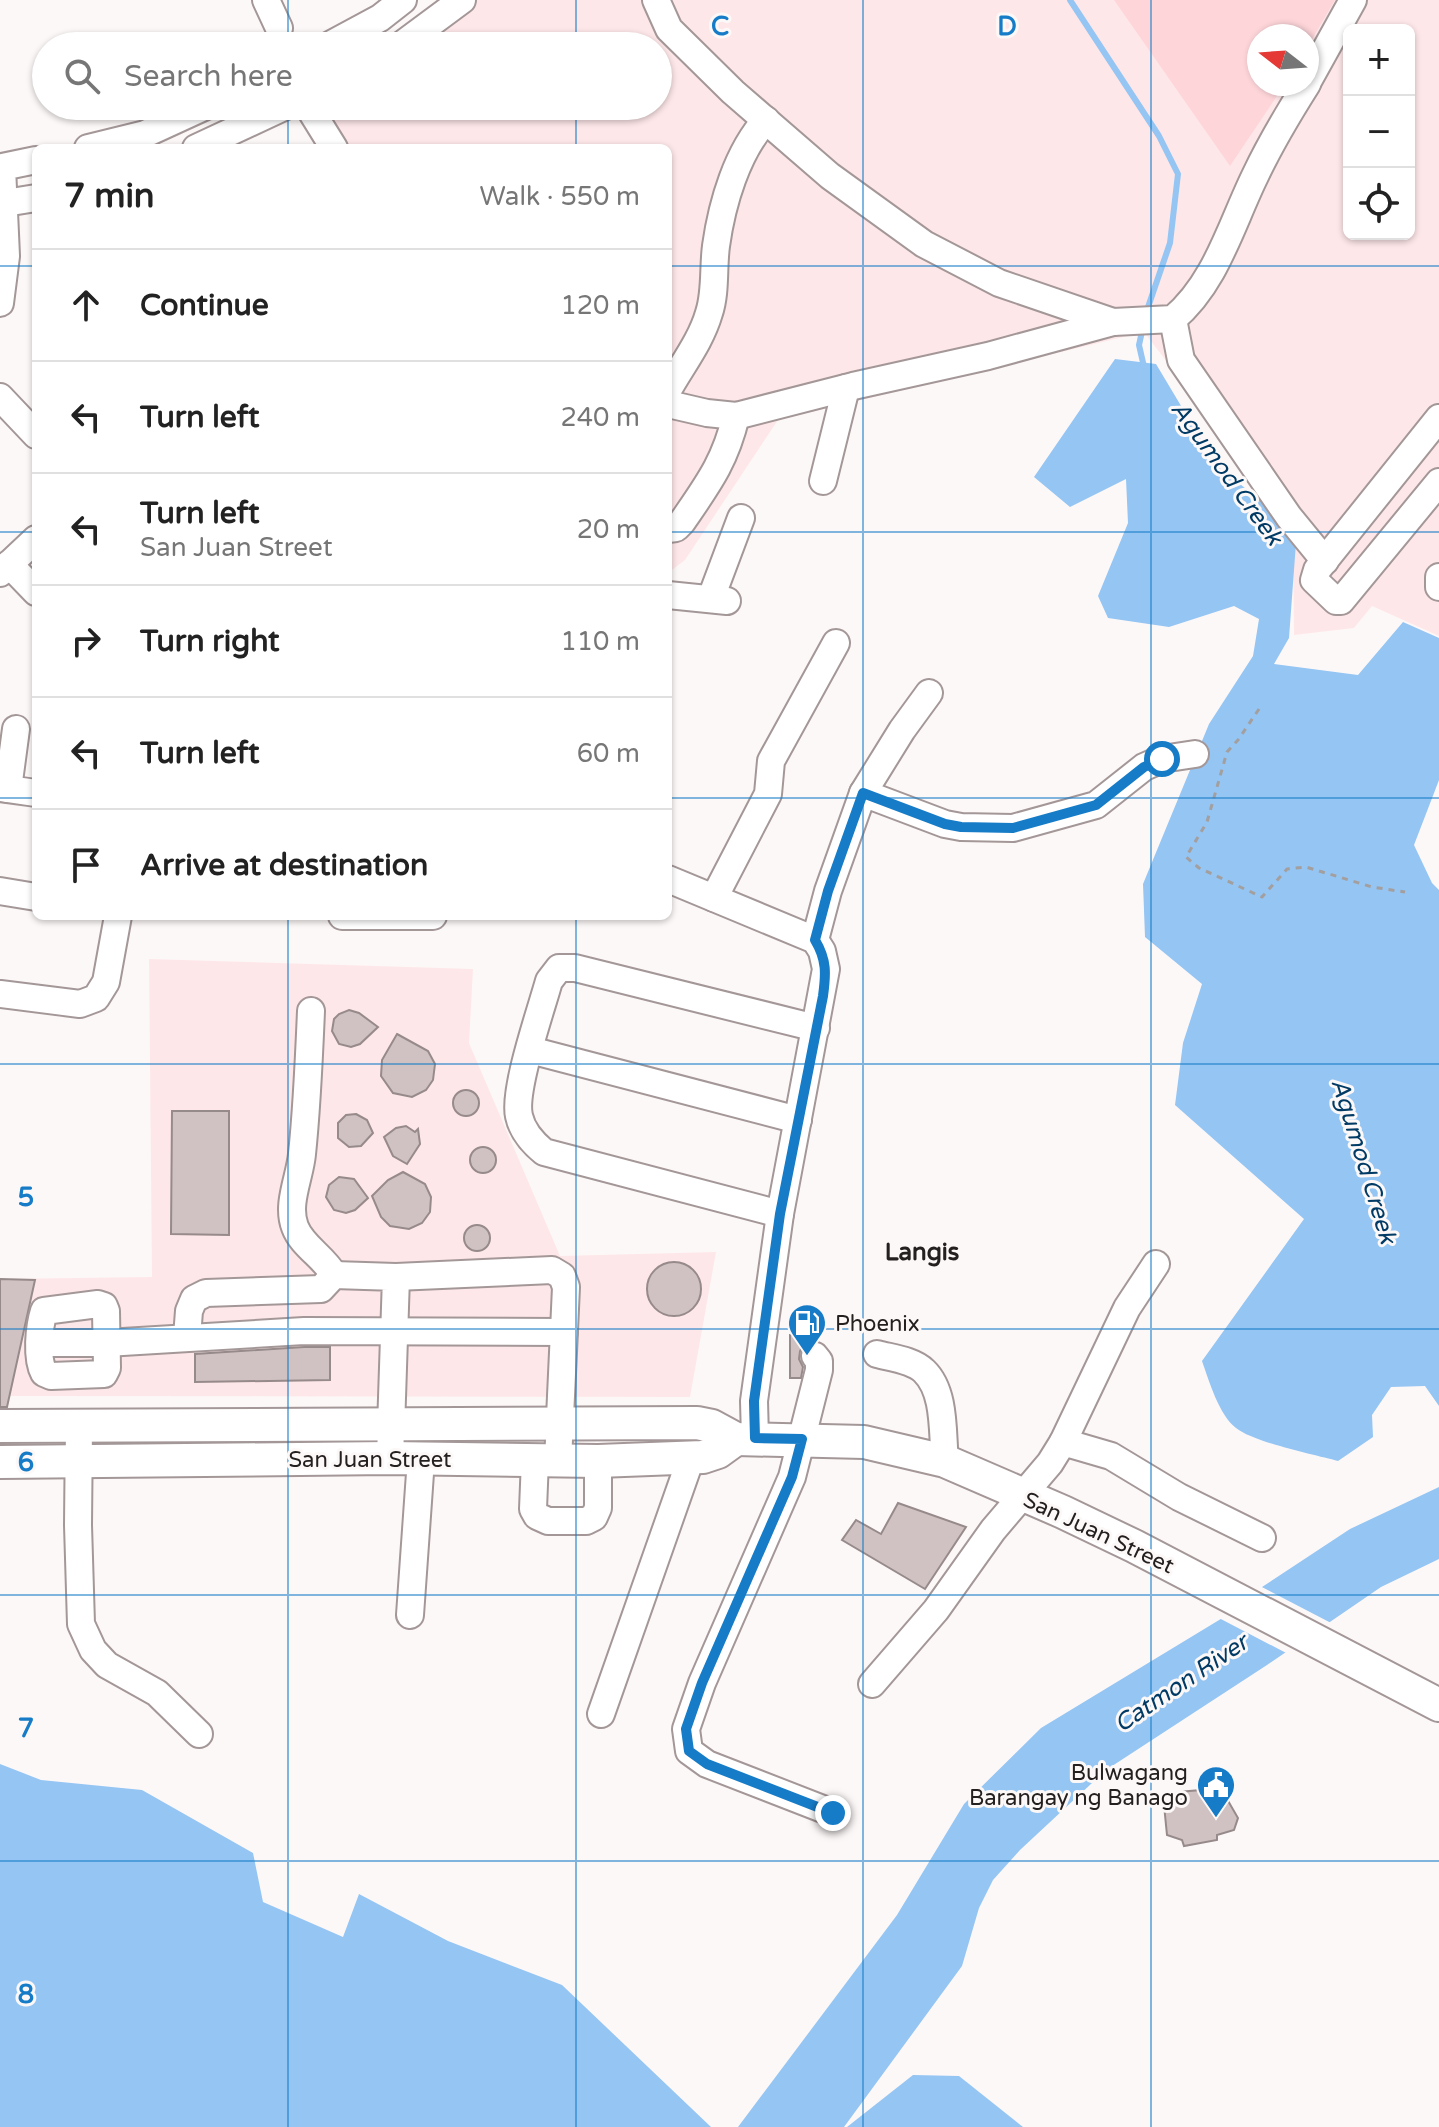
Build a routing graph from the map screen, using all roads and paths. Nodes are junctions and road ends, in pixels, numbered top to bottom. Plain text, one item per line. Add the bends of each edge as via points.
1 (266, 0) edge
2 (403, 0) edge
3 (462, 0) edge
4 (656, 0) edge
5 (1353, 0) edge
6 (279, 28) dead end
7 (354, 32) edge
8 (419, 32) edge
9 (1319, 62) edge
10 (1300, 96) edge
11 (176, 120) edge
12 (256, 120) edge
13 (317, 120) edge
14 (766, 120) junction
15 (104, 144) edge
16 (205, 144) edge
17 (332, 144) edge
18 (32, 161) edge
19 (2, 167) edge
20 (32, 199) edge
21 (5, 203) junction
22 (0, 303) edge
23 (1169, 319) junction
24 (1118, 322) junction
25 (672, 383) edge
26 (846, 388) junction
27 (0, 397) edge
28 (672, 405) edge
29 (736, 416) junction
30 (1439, 418) edge
31 (32, 431) edge
32 (823, 481) dead end
33 (1439, 482) edge
34 (741, 518) dead end
35 (672, 528) edge
36 (32, 543) edge
37 (1325, 561) junction
38 (5, 569) edge
39 (1439, 577) edge
40 (1439, 587) edge
41 (32, 589) edge
42 (672, 595) edge
43 (836, 643) dead end
44 (929, 693) dead end
45 (1259, 709) dead end
46 (16, 729) dead end
47 (1195, 754) dead end
48 (4, 788) edge
49 (32, 792) edge
50 (863, 793) junction
51 (672, 881) edge
52 (0, 891) edge
53 (1405, 892) dead end
54 (32, 896) edge
55 (714, 898) junction
56 (117, 920) edge
57 (815, 940) junction
58 (0, 994) edge
59 (311, 1011) dead end
60 (816, 1028) junction
61 (530, 1050) junction
62 (798, 1120) junction
63 (780, 1214) junction
64 (1156, 1264) dead end
65 (334, 1275) junction
66 (396, 1277) junction
67 (394, 1331) junction
68 (564, 1332) junction
69 (187, 1337) junction
70 (106, 1343) junction
71 (877, 1354) dead end
72 (815, 1356) dead end
73 (391, 1422) junction
74 (559, 1422) junction
75 (79, 1425) junction
76 (0, 1426) edge
77 (746, 1438) junction
78 (802, 1439) junction
79 (1063, 1442) junction
80 (405, 1458) junction
81 (691, 1458) junction
82 (546, 1461) junction
83 (598, 1461) junction
84 (945, 1461) junction
85 (0, 1462) edge
86 (79, 1462) junction
87 (1022, 1495) junction
88 (1262, 1538) dead end
89 (410, 1615) dead end
90 (872, 1684) dead end
91 (1439, 1705) edge
92 (601, 1714) dead end
93 (199, 1734) dead end
94 (833, 1813) dead end

1 - 6 street
2 - 7 street
3 - 8 street
4 - 14 street via 669,29
5 - 9 street
10 - 23 street via 1273,139 1202,289
11 - 15 street
12 - 16 street
13 - 17 street
14 - 24 street via 830,176 924,244 999,283
14 - 25 street via 742,155 725,206 704,328
18 - 19 street
19 - 21 street
20 - 21 street
21 - 22 street
23 - 24 street
23 - 37 street via 1181,360
24 - 26 street
26 - 29 street
26 - 32 street
27 - 31 street
28 - 29 street
29 - 35 street via 719,469
30 - 37 street
33 - 37 street via 1341,601 1314,580
34 - 42 street via 719,600
36 - 38 street
38 - 41 street
39 - 40 street
43 - 55 street via 771,761 768,794
44 - 50 street
45 - 53 path via 1227,752 1207,822 1186,857 1262,897 1287,869 1306,867
46 - 48 street
47 - 50 street via 1144,767 1096,805 1013,828 945,824
48 - 49 street
50 - 57 street
51 - 55 street
52 - 54 street
55 - 57 street
56 - 58 street via 106,982 96,998 80,1004
57 - 60 street via 826,969
59 - 65 street via 292,1220
60 - 61 street via 567,967 553,972
60 - 62 street
61 - 62 street
61 - 63 street via 519,1117 544,1152
62 - 63 street
63 - 77 street
64 - 79 street via 1127,1308
65 - 66 street
65 - 69 street via 321,1289 206,1293 194,1299
66 - 67 street
66 - 68 street via 552,1270 566,1287
67 - 68 street
67 - 69 street
67 - 73 street
68 - 74 street
69 - 70 street
70 - 70 street via 106,1311 98,1304 44,1311 44,1373 104,1374
71 - 84 street via 924,1371 939,1399
72 - 78 street via 819,1370
73 - 74 main road, San Juan Street
73 - 75 main road, San Juan Street
73 - 80 street
74 - 77 main road, San Juan Street via 697,1423
74 - 82 street
75 - 76 main road, San Juan Street
75 - 86 street
77 - 78 main road, San Juan Street
77 - 81 main road, San Juan Street
78 - 84 main road, San Juan Street via 864,1442
78 - 94 street via 792,1477 686,1729 689,1751 707,1764
79 - 87 street
79 - 88 street via 1111,1456
80 - 82 main road, San Juan Street
80 - 86 main road, San Juan Street
80 - 89 street
81 - 83 main road, San Juan Street
81 - 92 street
82 - 83 main road, San Juan Street
82 - 83 street via 533,1509 537,1516 586,1521 598,1508
84 - 87 main road, San Juan Street
85 - 86 main road, San Juan Street
86 - 93 street via 81,1624 107,1665 157,1693
87 - 90 street via 936,1610
87 - 91 main road, San Juan Street

